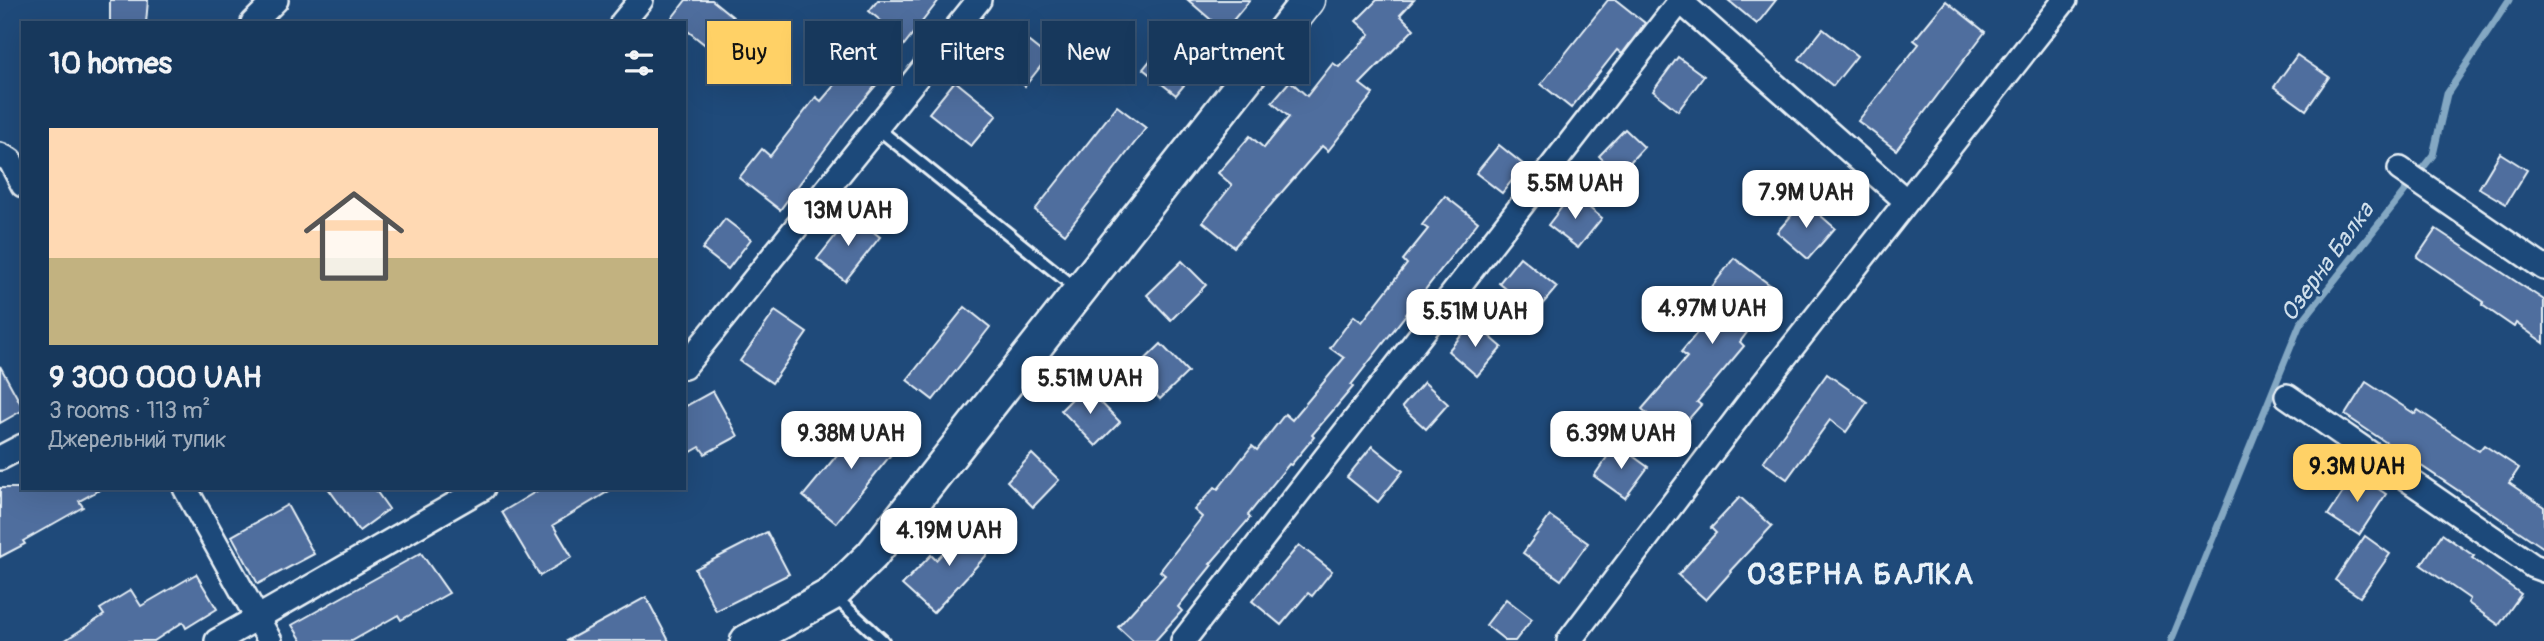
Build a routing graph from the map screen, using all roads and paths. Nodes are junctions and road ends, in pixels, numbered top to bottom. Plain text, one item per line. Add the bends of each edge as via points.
1 (276, 0) edge
2 (641, 0) edge
3 (979, 0) edge
4 (1308, 0) edge
5 (1680, 0) edge
6 (2065, 0) edge
7 (255, 21) edge
8 (624, 21) edge
9 (876, 127) junction
10 (8, 158) edge
11 (2400, 169) dead end
12 (21, 181) edge
13 (1905, 200) junction
14 (2544, 268) edge
15 (1080, 292) junction
16 (686, 364) edge
17 (2287, 396) dead end
18 (21, 447) edge
19 (0, 458) edge
20 (186, 490) edge
21 (480, 490) edge
22 (2544, 570) edge
23 (832, 594) junction
24 (258, 618) junction
25 (216, 641) edge
26 (270, 641) edge
27 (747, 641) edge
28 (883, 641) edge
29 (1183, 641) edge
30 (1569, 641) edge

1 - 7 street
2 - 8 street
3 - 9 street
4 - 15 street
5 - 13 street
5 - 29 street
6 - 13 street
9 - 15 lane
9 - 16 street
10 - 12 street
11 - 14 street
13 - 30 street
15 - 23 street via 872,555
17 - 22 street
18 - 19 street
20 - 24 street
21 - 24 street
23 - 27 street
23 - 28 lane
24 - 25 street
24 - 26 street

